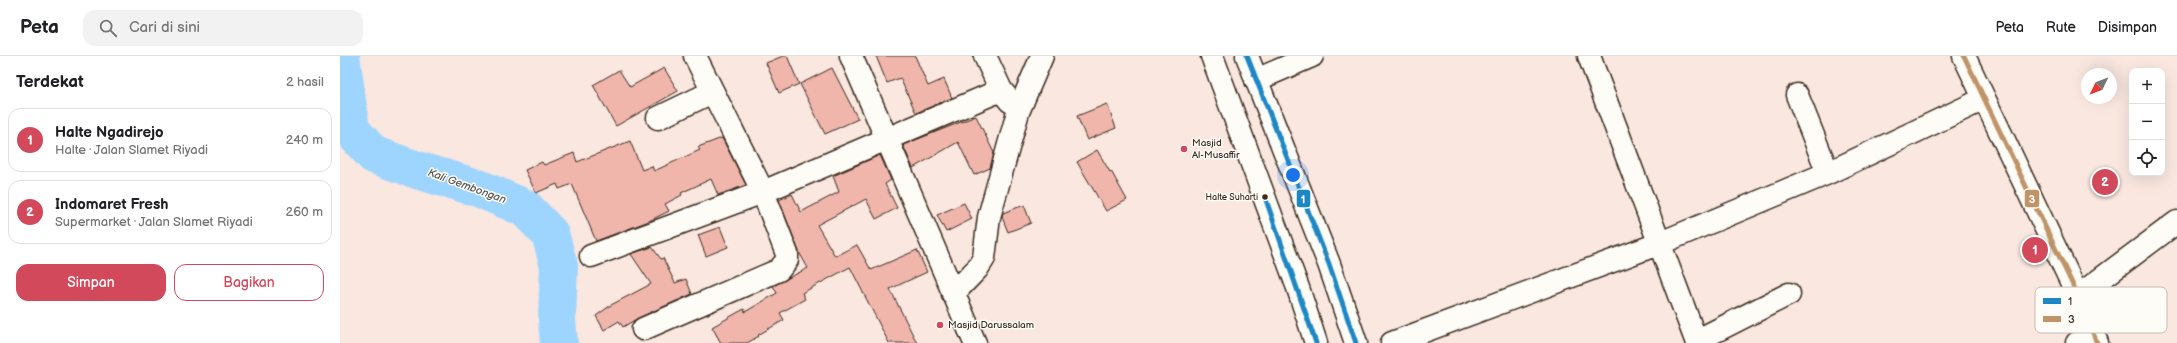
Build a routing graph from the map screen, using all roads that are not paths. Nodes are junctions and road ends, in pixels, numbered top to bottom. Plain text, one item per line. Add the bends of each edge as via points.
1 (695, 56) edge
2 (851, 56) edge
3 (985, 56) edge
4 (1042, 56) edge
5 (1212, 56) edge
6 (1247, 56) edge
7 (1312, 56) edge
8 (1589, 56) edge
9 (1964, 56) edge
10 (1256, 80) junction
11 (1001, 90) junction
12 (712, 92) junction
13 (1797, 95) dead end
14 (1984, 99) junction
15 (1018, 112) junction
16 (658, 118) dead end
17 (886, 140) junction
18 (1828, 173) junction
19 (763, 192) junction
20 (2177, 222) edge
21 (1658, 244) junction
22 (590, 256) dead end
23 (2074, 287) edge
24 (2090, 287) edge
25 (953, 294) junction
26 (1789, 294) dead end
27 (643, 329) dead end
28 (1696, 342) edge
29 (974, 343) edge
30 (1316, 343) edge
31 (1356, 343) edge
32 (1392, 343) edge

1 - 12 main road
2 - 17 main road
3 - 11 main road
4 - 15 main road
5 - 30 main road
6 - 10 main road
7 - 10 main road
8 - 21 main road
9 - 14 main road
10 - 31 main road
11 - 15 main road
11 - 17 main road
12 - 16 main road
12 - 19 main road
13 - 18 main road
14 - 18 main road
14 - 23 main road
15 - 25 main road via 989,217 984,258 977,270
17 - 19 main road
17 - 25 main road
18 - 21 main road
19 - 22 main road
19 - 27 main road via 787,254 783,266 779,270
20 - 24 main road
21 - 28 main road
21 - 32 main road
25 - 29 main road
26 - 28 main road

